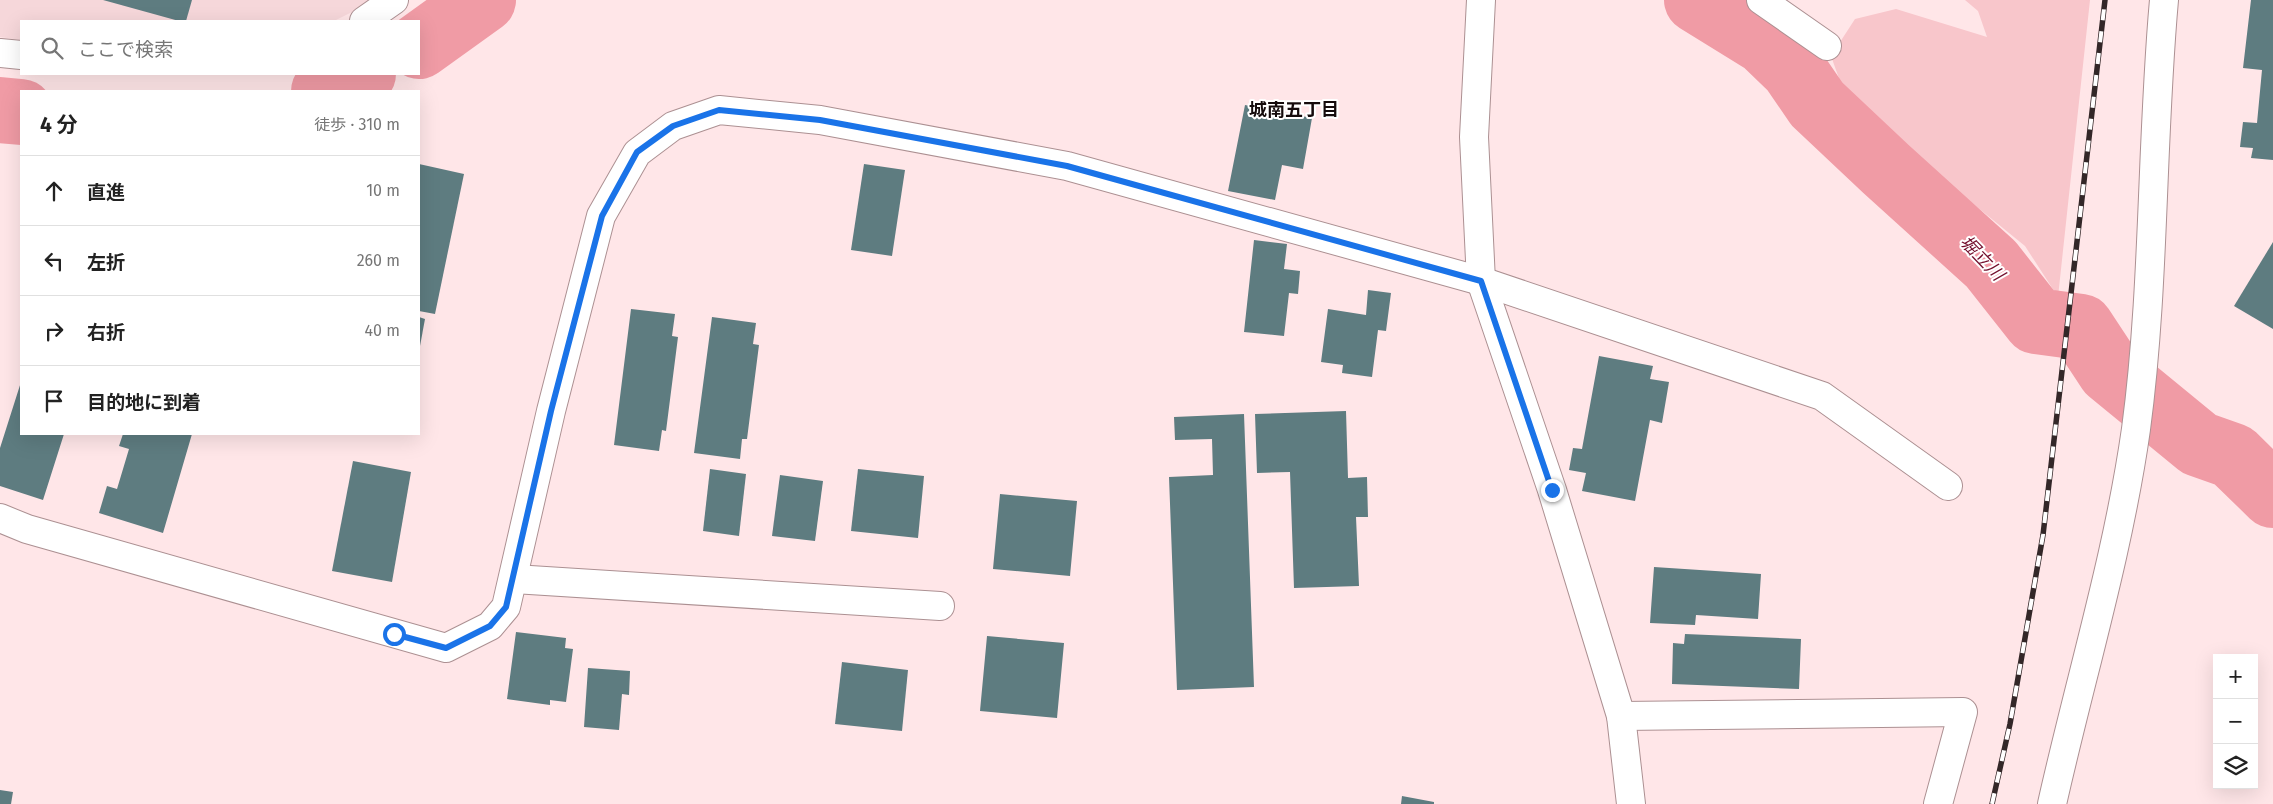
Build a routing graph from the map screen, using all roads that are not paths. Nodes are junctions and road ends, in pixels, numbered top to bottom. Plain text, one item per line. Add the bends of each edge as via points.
1 (394, 0) edge
2 (1481, 0) edge
3 (1761, 0) edge
4 (2164, 0) edge
5 (365, 20) edge
6 (1827, 46) dead end
7 (0, 53) edge
8 (20, 55) edge
9 (1481, 281) junction
10 (1948, 486) dead end
11 (0, 518) edge
12 (514, 579) junction
13 (940, 606) dead end
14 (1621, 716) junction
15 (1631, 804) edge
16 (1938, 804) edge
17 (2052, 804) edge

1 - 5 street
2 - 9 street via 1474,137
3 - 6 street
4 - 17 street via 2146,341 2135,430 2112,562
7 - 8 street
9 - 10 street via 1822,396
9 - 12 street via 1067,166 820,120 719,110 673,126 637,152 602,216 551,411
9 - 14 street via 1552,490
11 - 12 street via 27,530 446,648 490,626 506,607
12 - 13 street
14 - 15 street
14 - 16 street via 1963,712

